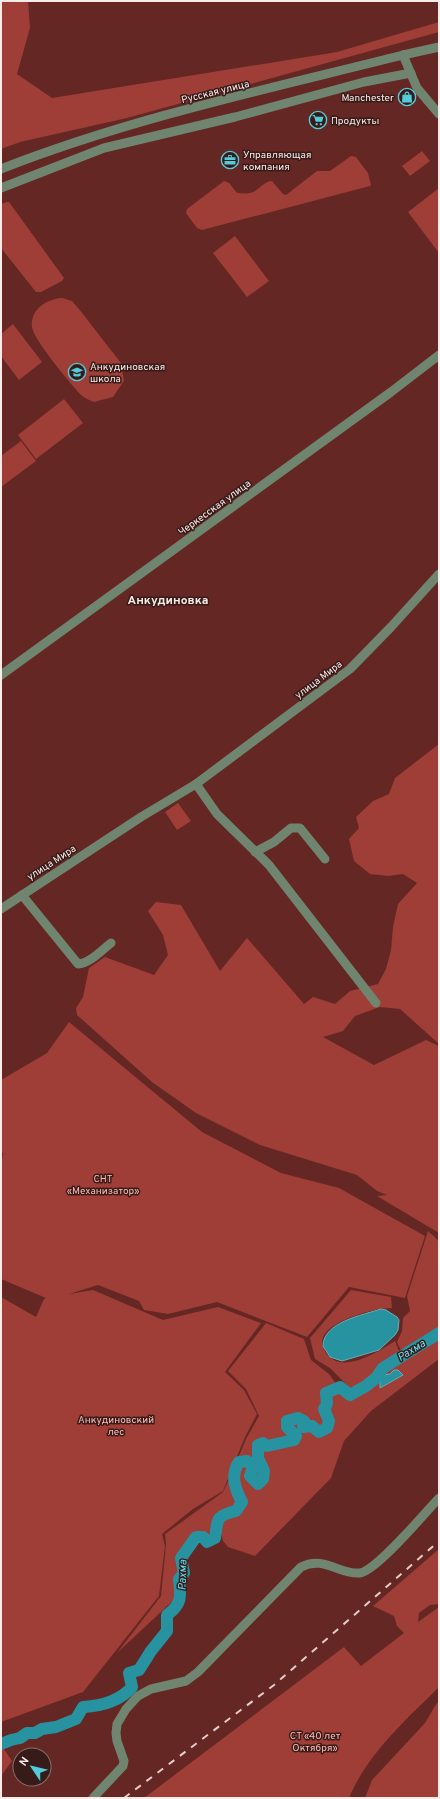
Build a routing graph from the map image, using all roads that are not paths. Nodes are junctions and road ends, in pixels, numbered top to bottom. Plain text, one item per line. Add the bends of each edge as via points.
1 (439, 47) edge
2 (403, 54) junction
3 (411, 73) junction
4 (439, 114) edge
5 (1, 169) edge
6 (1, 188) edge
7 (439, 355) edge
8 (439, 574) edge
9 (1, 675) edge
10 (196, 784) junction
11 (255, 852) junction
12 (325, 859) dead end
13 (22, 895) junction
14 (1, 909) edge
15 (111, 943) dead end
16 (376, 1003) dead end
17 (439, 1498) edge
18 (93, 1798) edge

1 - 2 street, Русская улица
2 - 3 street
2 - 5 street, Русская улица via 116,128
3 - 4 street via 417,88
3 - 6 street via 364,82 104,148
7 - 9 street, Черкесская улица
8 - 10 street, улица Мира via 350,669
10 - 11 street via 217,814
10 - 13 street, улица Мира
11 - 12 street via 274,842 291,828 297,827
11 - 16 street via 269,865
13 - 14 street, улица Мира
13 - 15 street via 78,964 90,960
17 - 18 street via 367,1571 355,1572 318,1562 302,1567 198,1672 186,1681 161,1685 138,1696 126,1709 116,1729 116,1741 124,1761 123,1766

